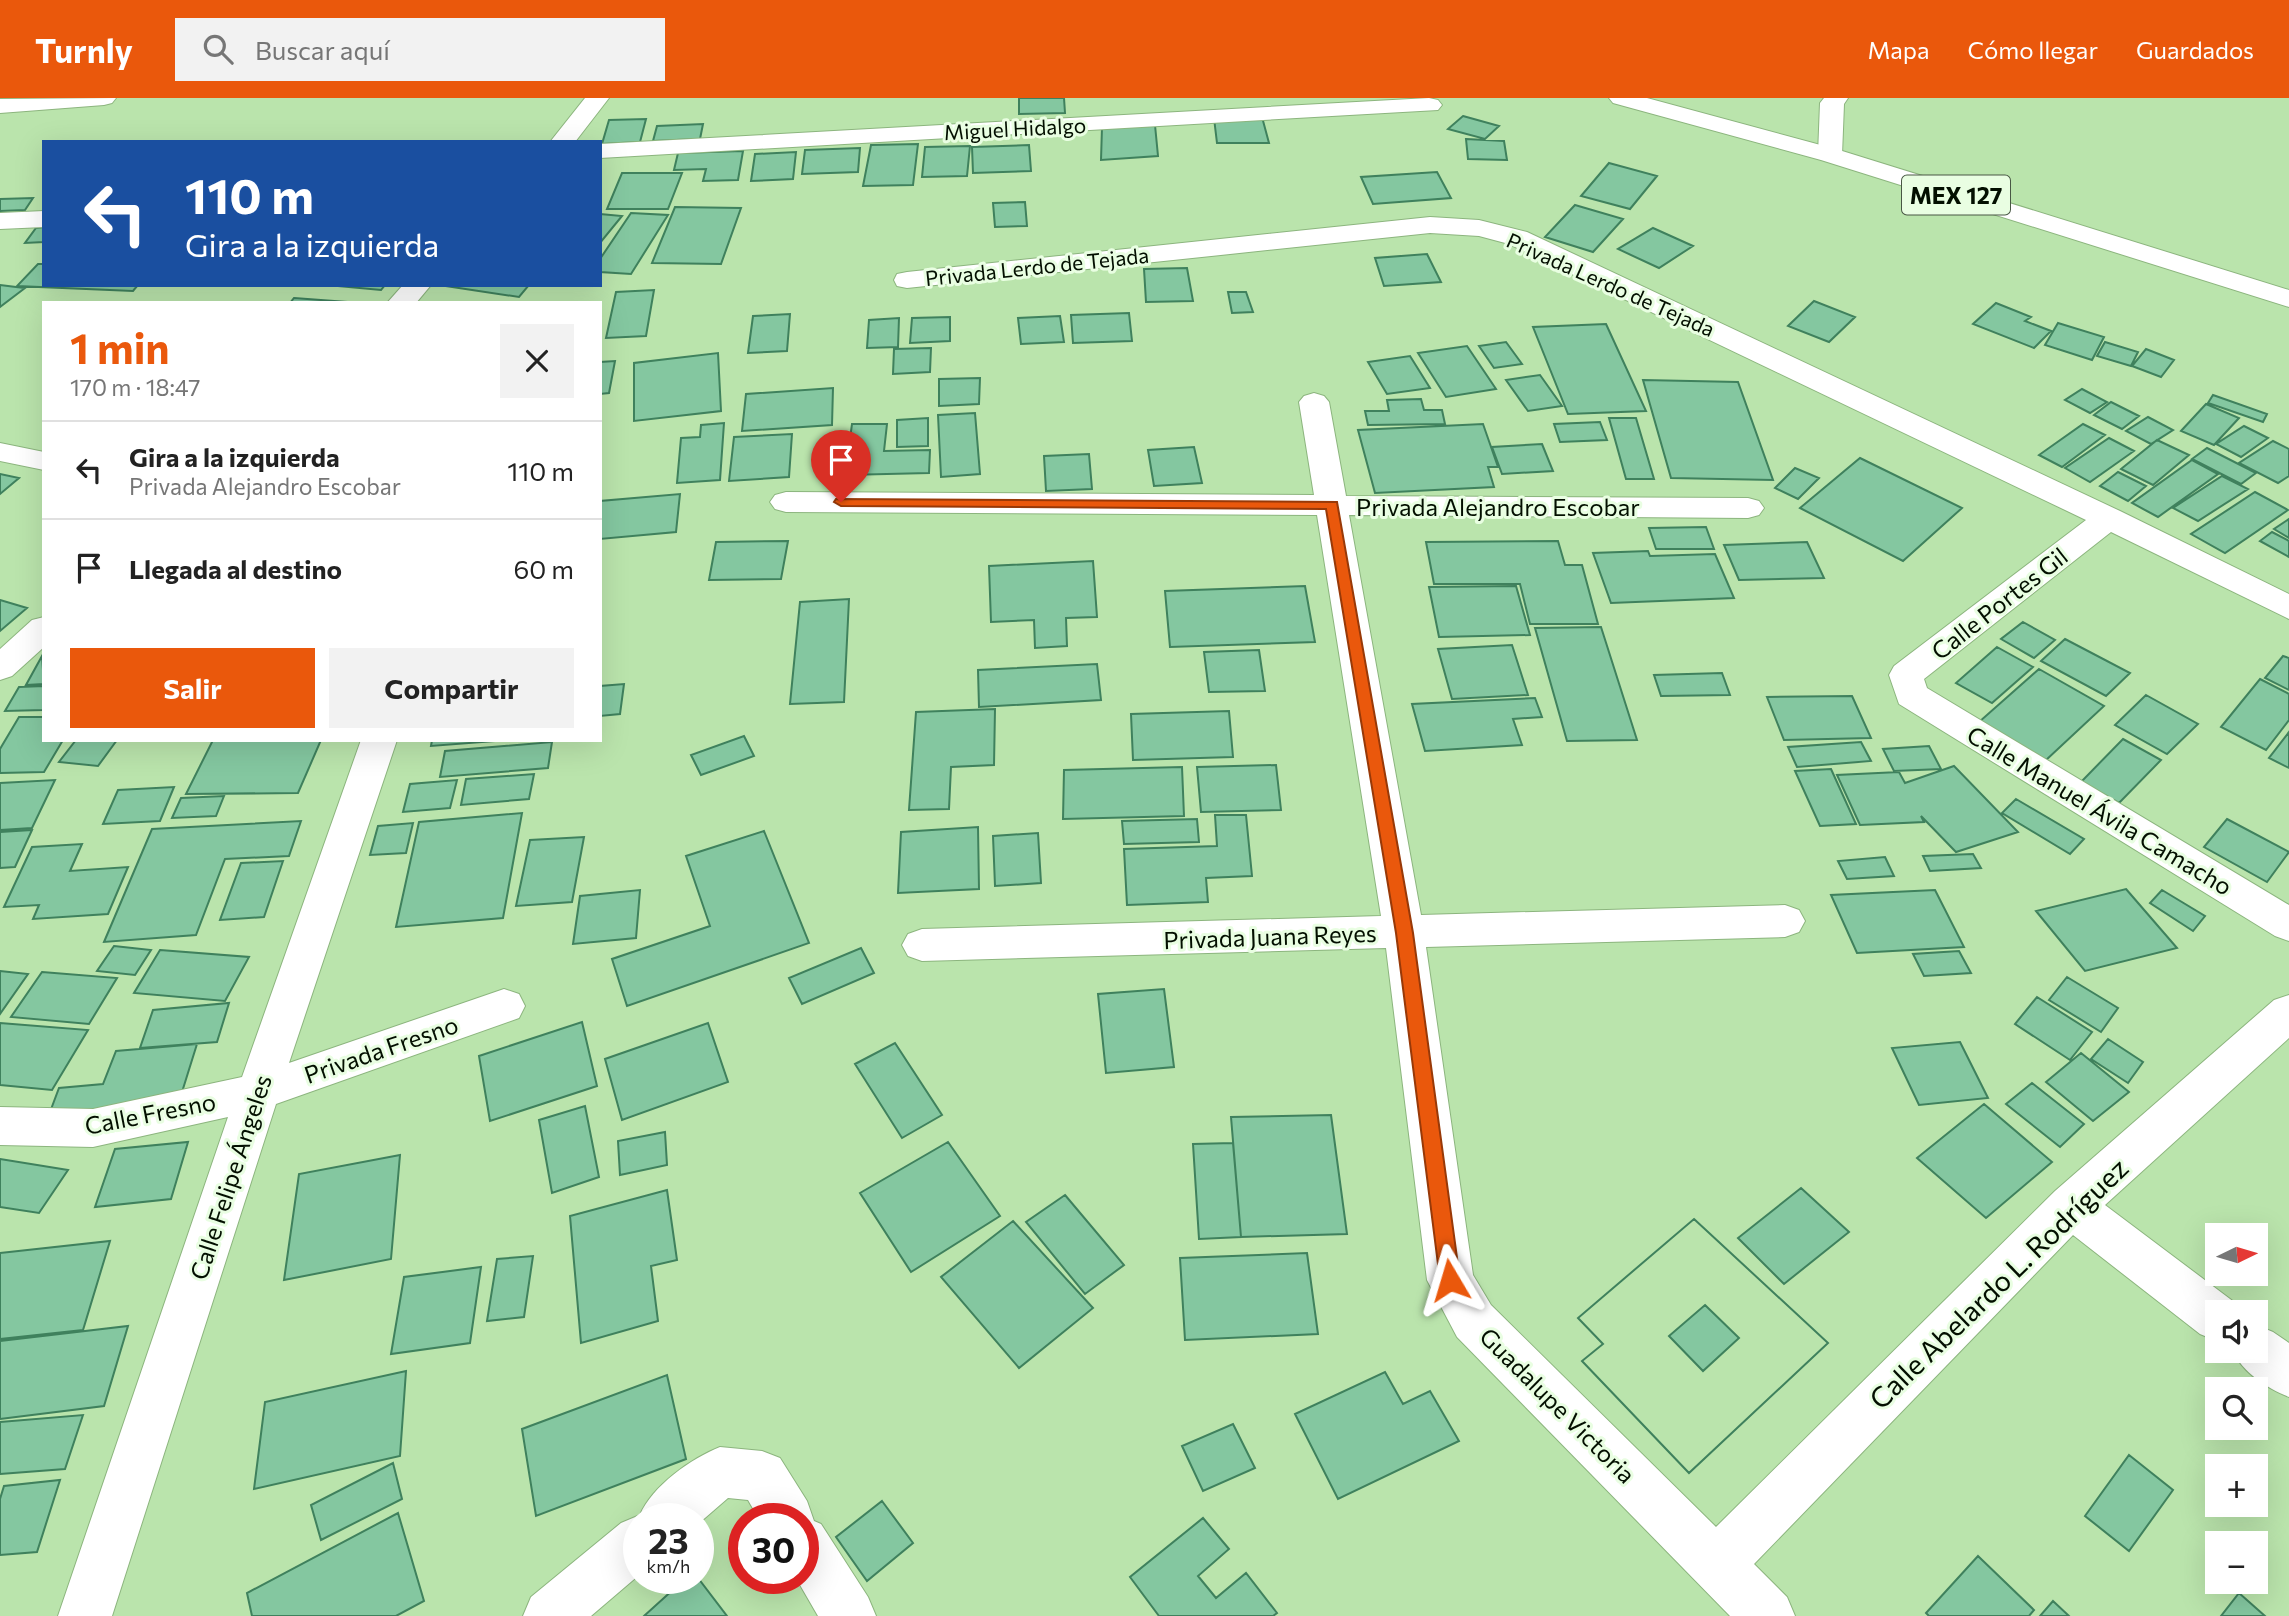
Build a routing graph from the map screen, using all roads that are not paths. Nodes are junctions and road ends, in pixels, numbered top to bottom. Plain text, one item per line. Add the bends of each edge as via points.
1 (104, 98) edge
2 (597, 98) edge
3 (1620, 98) edge
4 (1836, 98) edge
5 (1430, 105) dead end
6 (0, 106) edge
7 (564, 140) edge
8 (602, 151) edge
9 (1830, 155) junction
10 (42, 219) edge
11 (0, 221) edge
12 (907, 280) dead end
13 (416, 287) edge
14 (2289, 299) edge
15 (403, 301) edge
16 (1314, 402) dead end
17 (0, 452) edge
18 (42, 461) edge
19 (786, 502) dead end
20 (1332, 505) junction
21 (1748, 508) dead end
22 (2109, 517) junction
23 (2289, 608) edge
24 (42, 630) edge
25 (0, 668) edge
26 (1911, 695) joint
27 (378, 742) edge
28 (1785, 921) dead end
29 (2289, 925) edge
30 (1404, 933) junction
31 (922, 945) dead end
32 (504, 1006) dead end
33 (2289, 1012) edge
34 (258, 1092) junction
35 (0, 1126) edge
36 (2071, 1206) junction
37 (2205, 1309) edge
38 (2268, 1357) edge
39 (2289, 1373) edge
40 (683, 1503) edge
41 (779, 1503) edge
42 (623, 1554) edge
43 (1716, 1565) junction
44 (819, 1568) edge
45 (85, 1616) edge
46 (550, 1616) edge
47 (849, 1616) edge
48 (1768, 1616) edge

1 - 6 street
2 - 7 street
3 - 9 street, MEX 127
4 - 9 street
5 - 8 street, Miguel Hidalgo
9 - 14 street, MEX 127
10 - 11 street
12 - 22 street, Privada Lerdo de Tejada via 1430,225 1479,228 1518,238
13 - 15 street
16 - 20 street, Guadalupe Victoria
17 - 18 street
19 - 20 street, Privada Alejandro Escobar
20 - 21 street, Privada Alejandro Escobar
20 - 30 street, Guadalupe Victoria
22 - 23 street, Privada Lerdo de Tejada
22 - 26 street, Calle Portes Gil via 1906,676
24 - 25 street
26 - 29 street, Calle Manuel Ávila Camacho
27 - 34 street, Calle Felipe Ángeles
28 - 30 street, Privada Juana Reyes
30 - 31 street, Privada Juana Reyes
30 - 43 street, Guadalupe Victoria via 1450,1280 1474,1321
32 - 34 street, Privada Fresno
33 - 36 street, Calle Abelardo L. Rodríguez
34 - 35 street, Calle Fresno via 93,1128
34 - 45 street, Calle Felipe Ángeles
36 - 37 street
36 - 43 street, Calle Abelardo L. Rodríguez
38 - 39 street
40 - 41 street via 720,1472 762,1476
42 - 46 street
43 - 48 street, Guadalupe Victoria
44 - 47 street

